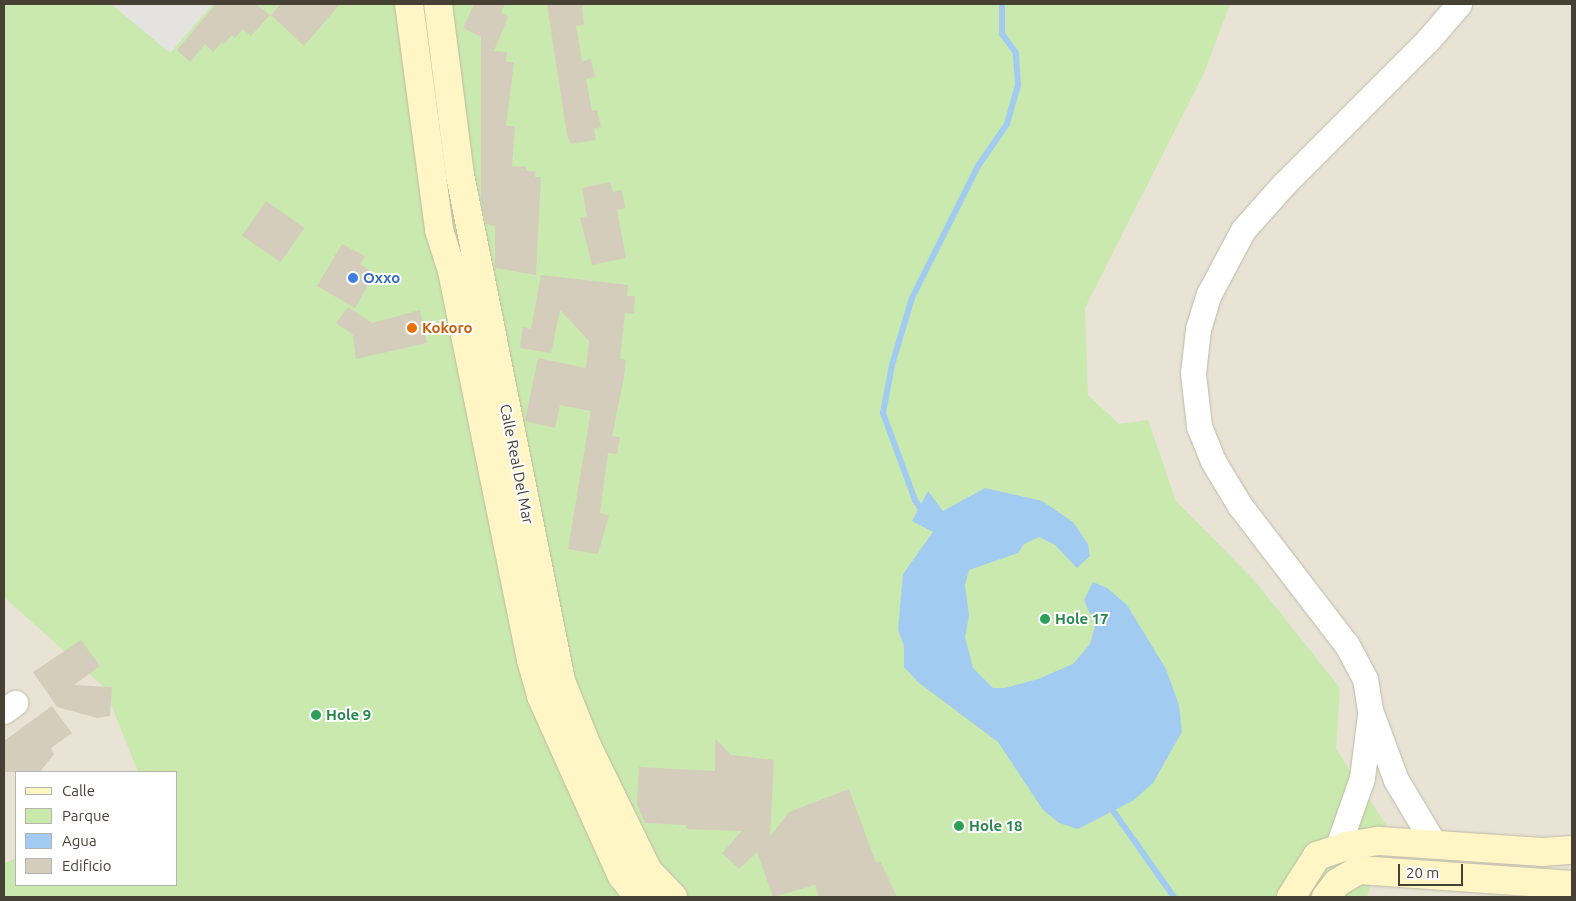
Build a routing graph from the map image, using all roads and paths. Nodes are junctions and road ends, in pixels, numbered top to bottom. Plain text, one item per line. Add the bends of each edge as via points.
1 (410, 4) edge
2 (438, 4) edge
3 (1459, 4) edge
4 (460, 175) junction
5 (432, 181) junction
6 (1370, 710) junction
7 (1362, 778) junction
8 (1396, 780) junction
9 (1432, 842) junction
10 (1337, 848) junction
11 (1572, 850) edge
12 (1572, 885) edge
13 (639, 897) edge
14 (673, 897) edge
15 (1291, 897) edge
16 (1326, 897) edge

1 - 5 street, Calle Real Del Mar
2 - 4 street, Calle Real Del Mar
3 - 6 street via 1393,76 1283,184 1243,230 1209,294 1198,329 1193,373 1198,417 1212,461 1240,506 1346,644 1365,680
4 - 5 street
4 - 14 street, Calle Real Del Mar via 561,681 587,746 648,872
5 - 13 street, Calle Real Del Mar via 439,230 452,270 541,696 622,876
6 - 7 street
6 - 8 street
7 - 8 street via 1385,776
7 - 10 street
8 - 9 street
9 - 10 street via 1379,841
9 - 11 street via 1542,852
10 - 15 street via 1317,856
12 - 16 street via 1359,870 1337,883

